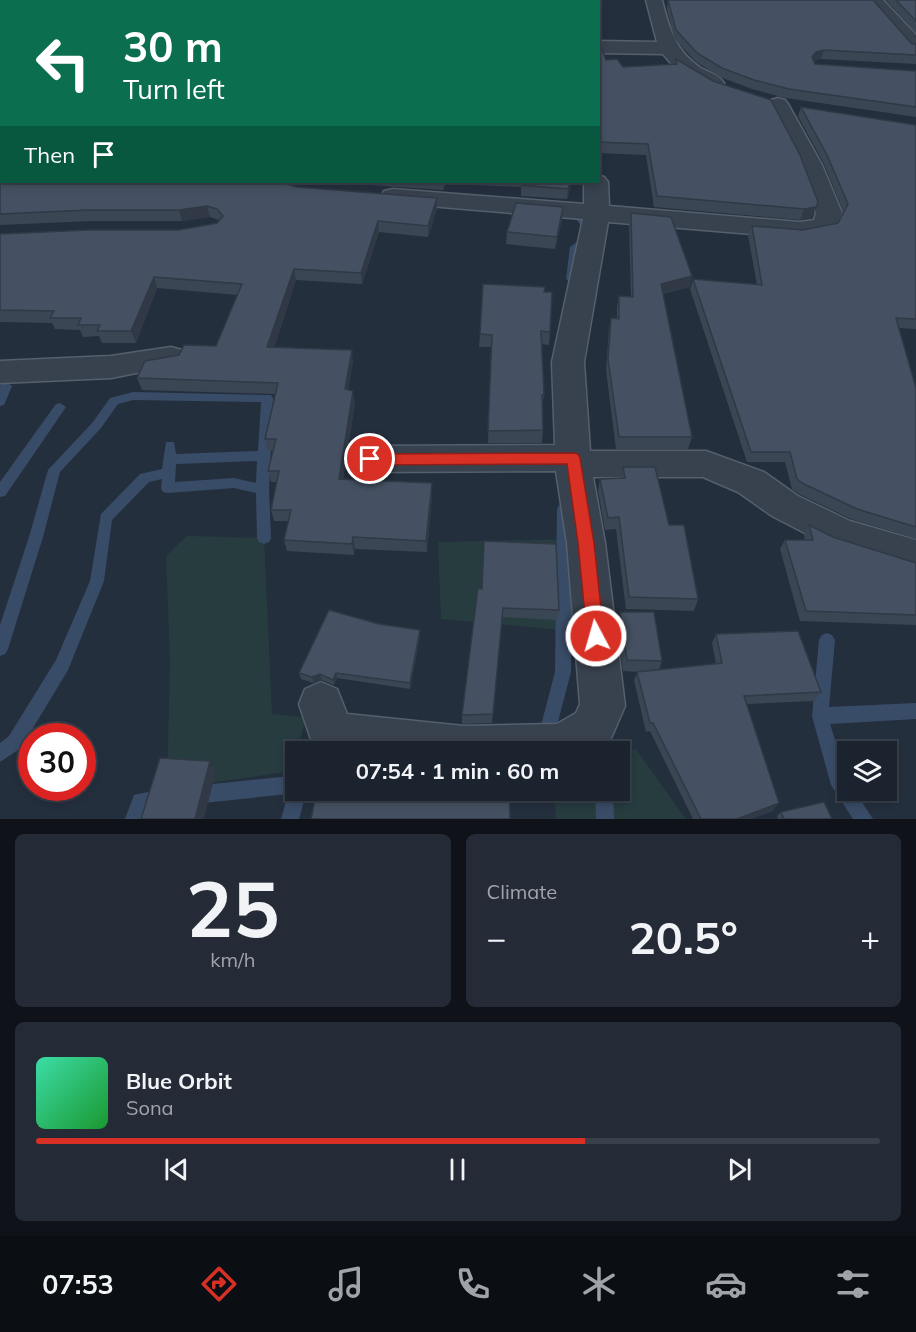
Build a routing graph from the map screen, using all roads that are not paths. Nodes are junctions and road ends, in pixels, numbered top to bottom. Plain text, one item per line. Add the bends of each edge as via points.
1 (654, 0) edge
2 (874, 0) edge
3 (916, 45) edge
4 (600, 47) edge
5 (668, 48) junction
6 (734, 90) edge
7 (804, 109) edge
8 (375, 195) edge
9 (597, 197) edge
10 (171, 357) edge
11 (0, 372) edge
12 (370, 459) dead end
13 (573, 461) junction
14 (916, 556) edge
15 (321, 704) dead end

1 - 5 street
2 - 3 street
4 - 5 street
5 - 6 street via 694,73
7 - 9 street via 768,101 810,165 829,213 825,226 800,230
8 - 9 street
9 - 13 street via 568,362
10 - 11 street via 111,367
12 - 13 street
13 - 14 street via 706,464 750,482 785,506 841,534
13 - 15 street via 603,706 592,729 562,747 464,749 331,735

